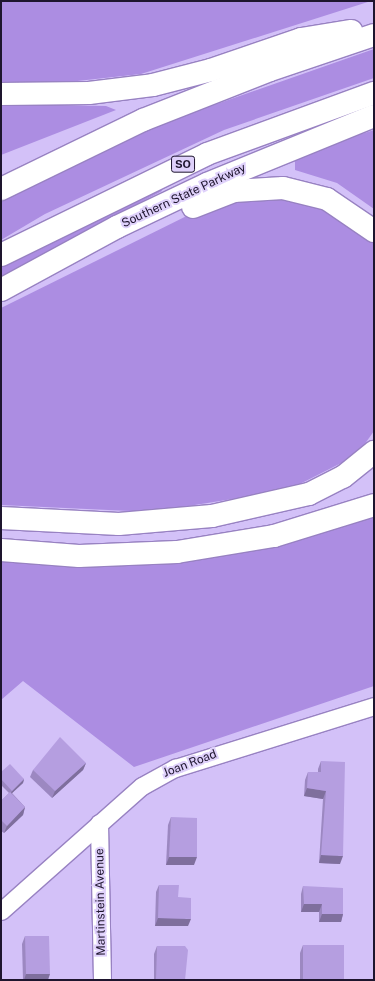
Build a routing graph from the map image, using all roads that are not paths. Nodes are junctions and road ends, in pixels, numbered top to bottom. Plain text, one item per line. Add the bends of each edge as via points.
1 (374, 27) edge
2 (374, 35) edge
3 (374, 93) edge
4 (1, 94) edge
5 (374, 116) edge
6 (1, 189) edge
7 (374, 231) edge
8 (1, 254) edge
9 (1, 292) edge
10 (374, 452) edge
11 (374, 505) edge
12 (1, 518) edge
13 (1, 550) edge
14 (374, 706) edge
15 (99, 823) junction
16 (1, 911) edge
17 (102, 980) edge

1 - 4 highway via 300,39 211,70 153,85 89,93
2 - 6 highway via 270,70 143,120
3 - 8 highway, SO via 207,154
5 - 9 highway, Southern State Parkway / SO via 181,196
7 - 9 highway via 344,208 313,194 283,188 253,188 218,196 108,249
10 - 12 highway via 344,476 309,494 212,516 119,524
11 - 13 highway via 280,535 184,551 101,556
14 - 15 street, Joan Road via 175,768 142,786
15 - 16 street, Joan Road
15 - 17 street, Martinstein Avenue

